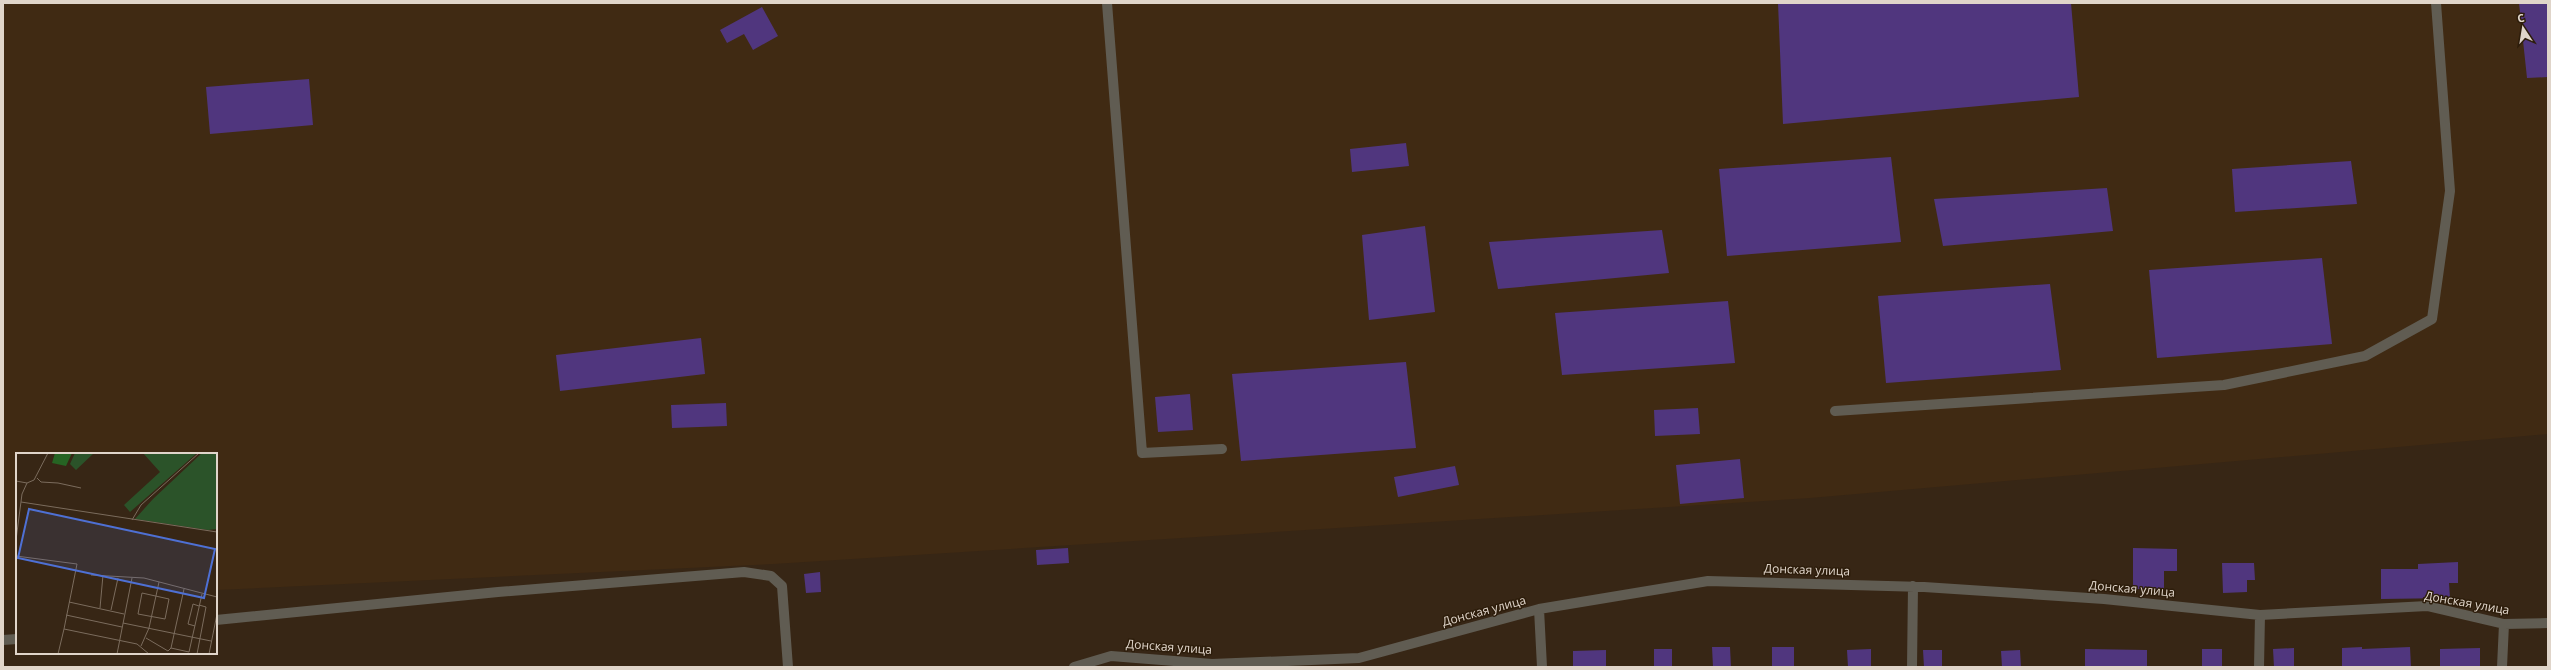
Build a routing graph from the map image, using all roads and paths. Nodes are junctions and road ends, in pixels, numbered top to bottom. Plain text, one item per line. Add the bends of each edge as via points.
1 (1107, 3) edge
2 (2436, 3) edge
3 (1835, 411) dead end
4 (1222, 449) dead end
5 (1913, 586) junction
6 (1539, 610) junction
7 (2260, 616) junction
8 (217, 620) edge
9 (2548, 623) edge
10 (2504, 624) junction
11 (16, 639) edge
12 (3, 640) edge
13 (1359, 663) edge
14 (1162, 664) edge
15 (788, 667) edge
16 (1074, 667) edge
17 (1542, 667) edge
18 (1912, 667) edge
19 (2260, 667) edge
20 (2502, 667) edge

1 - 4 street via 1142,453
2 - 3 street via 2450,191 2432,319 2365,356 2224,385
5 - 6 street, Донская улица via 1708,581
5 - 7 street, Донская улица via 2104,599
5 - 18 street
6 - 13 street, Донская улица
6 - 17 street
7 - 10 street, Донская улица via 2426,606
7 - 19 street
8 - 15 street via 490,593 744,572 770,576 782,586
9 - 10 street, Донская улица
10 - 20 street
11 - 12 street
13 - 14 street, Донская улица
14 - 16 street, Донская улица via 1111,656

